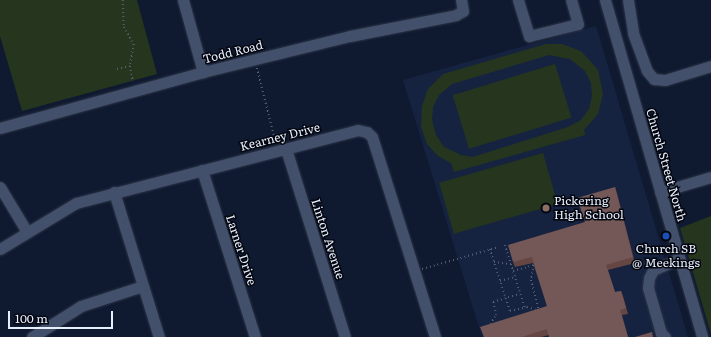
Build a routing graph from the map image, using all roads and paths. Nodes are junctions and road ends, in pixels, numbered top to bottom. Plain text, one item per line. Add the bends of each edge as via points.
1 (123, 0) edge
2 (183, 0) edge
3 (461, 0) edge
4 (518, 0) edge
5 (571, 0) edge
6 (605, 0) edge
7 (628, 0) edge
8 (130, 66) junction
9 (711, 66) edge
10 (257, 68) dead end
11 (117, 69) dead end
12 (203, 72) junction
13 (134, 84) dead end
14 (0, 128) edge
15 (282, 150) junction
16 (202, 170) junction
17 (711, 177) edge
18 (0, 186) edge
19 (114, 192) junction
20 (660, 192) junction
21 (27, 232) junction
22 (505, 245) dead end
23 (499, 246) dead end
24 (0, 249) edge
25 (490, 249) junction
26 (679, 259) junction
27 (494, 262) junction
28 (511, 264) junction
29 (414, 271) junction
30 (513, 271) junction
31 (515, 277) junction
32 (500, 281) junction
33 (143, 286) junction
34 (520, 294) junction
35 (505, 298) junction
36 (524, 308) junction
37 (544, 310) edge
38 (539, 311) junction
39 (532, 314) edge
40 (494, 326) edge
41 (32, 337) edge
42 (159, 337) edge
43 (255, 337) edge
44 (345, 337) edge
45 (435, 337) edge
46 (665, 337) edge
47 (702, 337) edge

1 - 8 path via 124,27 134,44
2 - 12 street
3 - 12 street, Todd Road via 463,11 456,15 350,36
4 - 5 street via 529,36 578,24
6 - 20 street, Church Street North
7 - 9 street via 634,33 647,71 654,79 665,80
8 - 11 path
8 - 13 path
10 - 15 path
12 - 14 street, Todd Road
15 - 16 street, Kearney Drive
15 - 29 street, Kearney Drive via 358,130 372,137
15 - 44 street, Linton Avenue
16 - 19 street, Kearney Drive
16 - 43 street, Larner Drive
17 - 20 street
18 - 21 street
19 - 21 street, Kearney Drive via 76,203
19 - 33 street
20 - 26 street, Church Street North
21 - 24 street, Kearney Drive
22 - 28 path
23 - 25 path
25 - 27 path
25 - 29 path
26 - 46 street via 652,270 649,278 648,288 661,333
26 - 47 street, Church Street North
27 - 28 path
27 - 32 path
28 - 30 path
29 - 45 street, Kearney Drive
30 - 31 path
30 - 38 path via 534,265 531,280
31 - 32 path
31 - 34 path
32 - 35 path
33 - 41 street via 81,306
33 - 42 street
34 - 35 path
34 - 36 path
35 - 36 path via 510,311
35 - 40 path via 493,302 496,315 486,328
36 - 38 path
37 - 38 path
38 - 39 path

